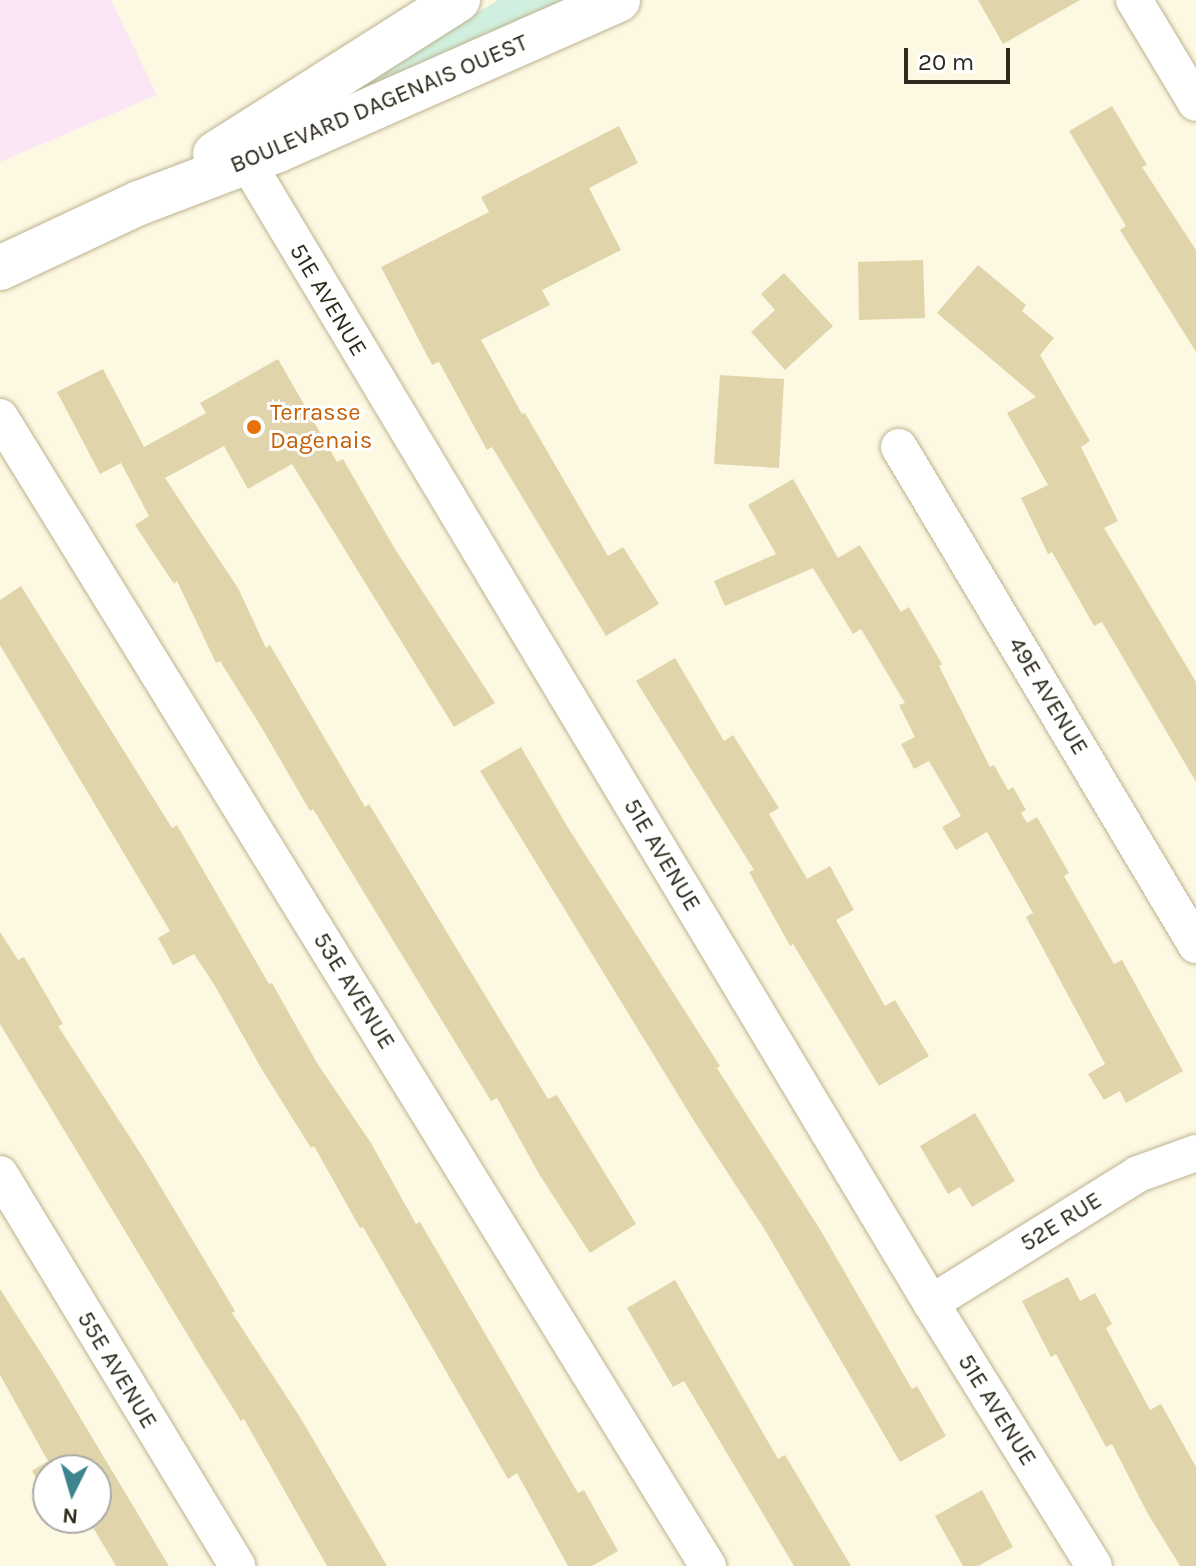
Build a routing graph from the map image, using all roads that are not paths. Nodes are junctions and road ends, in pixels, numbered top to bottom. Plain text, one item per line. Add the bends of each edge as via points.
1 (458, 0) edge
2 (618, 0) edge
3 (1134, 0) edge
4 (1196, 103) edge
5 (241, 152) junction
6 (0, 268) edge
7 (0, 417) edge
8 (899, 447) dead end
9 (1196, 945) edge
10 (1196, 1153) edge
11 (0, 1174) edge
12 (931, 1303) junction
13 (237, 1566) edge
14 (708, 1566) edge
15 (1094, 1566) edge

1 - 5 main road, BOULEVARD DAGENAIS OUEST
2 - 5 main road, BOULEVARD DAGENAIS OUEST
3 - 4 street
5 - 6 main road, BOULEVARD DAGENAIS OUEST
5 - 12 street, 51E AVENUE
7 - 14 street, 53E AVENUE
8 - 9 street, 49E AVENUE
10 - 12 street, 52E RUE via 1138,1174
11 - 13 street, 55E AVENUE
12 - 15 street, 51E AVENUE

